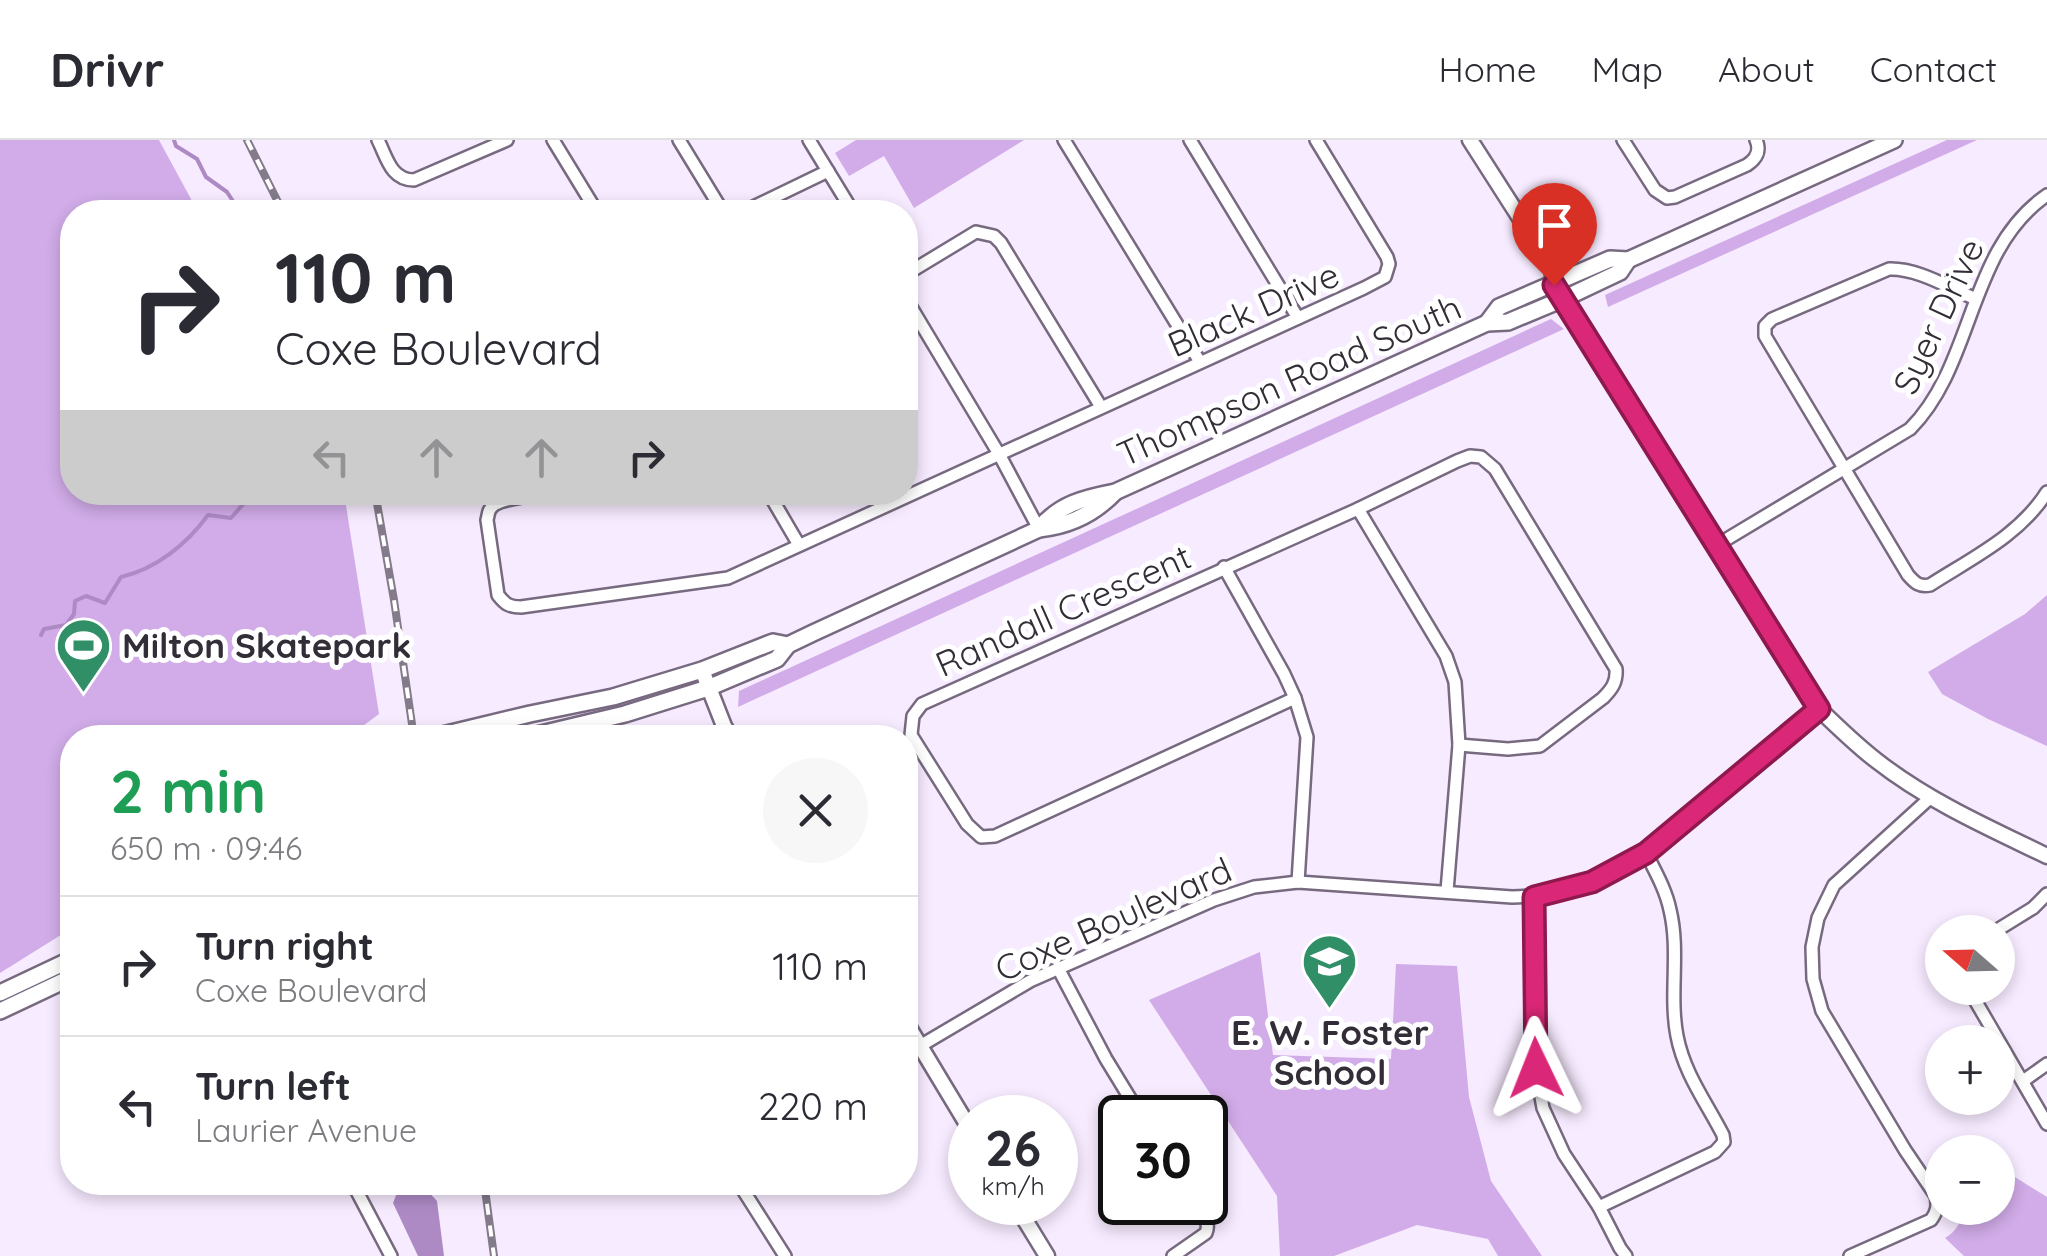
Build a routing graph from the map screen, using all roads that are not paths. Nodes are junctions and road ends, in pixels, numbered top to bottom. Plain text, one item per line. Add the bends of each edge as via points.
1 (378, 140) edge
2 (507, 140) edge
3 (552, 140) edge
4 (679, 140) edge
5 (809, 140) edge
6 (1064, 140) edge
7 (1190, 140) edge
8 (1316, 140) edge
9 (1470, 140) edge
10 (1622, 140) edge
11 (1756, 140) edge
12 (1894, 140) edge
13 (828, 171) junction
14 (2047, 195) edge
15 (590, 200) edge
16 (716, 200) edge
17 (768, 200) edge
18 (846, 200) edge
19 (918, 268) edge
20 (1559, 292) junction
21 (1976, 300) junction
22 (1298, 318) junction
23 (918, 319) edge
24 (1200, 362) junction
25 (1101, 407) junction
26 (999, 454) junction
27 (1843, 470) junction
28 (918, 487) edge
29 (2047, 492) edge
30 (494, 505) edge
31 (775, 505) edge
32 (879, 505) edge
33 (1358, 509) junction
34 (1038, 529) junction
35 (1717, 545) junction
36 (799, 546) junction
37 (1224, 567) junction
38 (788, 645) junction
39 (702, 670) junction
40 (708, 688) junction
41 (1295, 698) junction
42 (1819, 709) junction
43 (530, 714) junction
44 (484, 725) edge
45 (530, 725) edge
46 (580, 725) edge
47 (725, 725) edge
48 (912, 725) edge
49 (1459, 744) junction
50 (918, 745) edge
51 (1931, 797) junction
52 (1646, 853) junction
53 (2047, 856) edge
54 (1298, 882) junction
55 (1447, 891) junction
56 (2047, 894) edge
57 (1534, 897) junction
58 (2015, 919) edge
59 (60, 965) edge
60 (1058, 968) junction
61 (60, 982) edge
62 (0, 993) edge
63 (1978, 1005) edge
64 (0, 1011) edge
65 (918, 1043) edge
66 (920, 1046) junction
67 (2047, 1064) edge
68 (2024, 1081) junction
69 (950, 1095) edge
70 (1128, 1095) edge
71 (2047, 1124) edge
72 (359, 1195) edge
73 (746, 1195) edge
74 (1599, 1207) junction
75 (1028, 1225) edge
76 (1207, 1225) edge
77 (391, 1256) edge
78 (785, 1256) edge
79 (1046, 1256) edge
80 (1173, 1256) edge
81 (1626, 1256) edge
82 (1850, 1256) edge

1 - 2 street via 394,174 406,180
3 - 15 street
4 - 16 street
5 - 13 street
6 - 24 street
7 - 22 street
8 - 22 street, Black Drive via 1380,244 1388,270 1379,281
9 - 20 street via 1552,268
10 - 11 street via 1666,198 1747,165 1758,151
12 - 20 main road, Thompson Road South via 1628,260 1620,272
13 - 17 street
13 - 18 street
14 - 21 street, Syer Drive via 2009,231
19 - 25 street via 976,232 994,236
20 - 34 main road, Thompson Road South via 1508,322 1488,323 1115,492 1051,513
20 - 35 street
21 - 27 street, Syer Drive via 1922,416
21 - 27 street via 1889,268 1768,322 1765,336
22 - 24 street, Black Drive
23 - 26 street
24 - 25 street, Black Drive
25 - 26 street, Black Drive
26 - 28 street, Black Drive
26 - 34 street
27 - 29 street via 1922,586 2013,532
27 - 35 street, Syer Drive
30 - 36 street, Black Drive via 487,520 498,595 512,607 728,578
31 - 36 street
32 - 36 street, Black Drive
33 - 37 street, Randall Crescent
33 - 49 street via 1446,656
33 - 49 street, Randall Crescent via 1457,461 1481,457 1616,668 1612,689 1540,746
34 - 38 main road, Thompson Road South
35 - 42 street
37 - 41 street
37 - 48 street, Randall Crescent via 922,704
38 - 39 main road, Thompson Road South via 772,642
38 - 40 main road, Thompson Road South via 777,659
39 - 40 street
39 - 43 main road, Thompson Road South via 614,698
40 - 46 main road, Thompson Road South
40 - 47 street
41 - 50 street, Randall Crescent via 995,836 980,837 967,824
41 - 54 street via 1307,736
42 - 51 street via 1879,764
42 - 52 street, Coxe Boulevard
43 - 44 main road, Thompson Road South
43 - 45 street
49 - 55 street
51 - 53 street
51 - 82 street via 1834,885 1812,947 1822,1011 1937,1203 1930,1220
52 - 57 street, Coxe Boulevard via 1592,882
52 - 74 street via 1671,912 1676,1032 1684,1066 1724,1142
54 - 55 street, Coxe Boulevard
54 - 60 street, Coxe Boulevard via 1214,900
55 - 57 street, Coxe Boulevard
56 - 58 street
57 - 74 street via 1534,1035 1544,1108
59 - 62 main road
60 - 66 street, Coxe Boulevard
60 - 70 street
61 - 64 main road
63 - 68 street
65 - 66 street
66 - 69 street
67 - 68 street
68 - 71 street
72 - 77 street
73 - 78 street
74 - 81 street
75 - 79 street
76 - 80 street via 1206,1234

